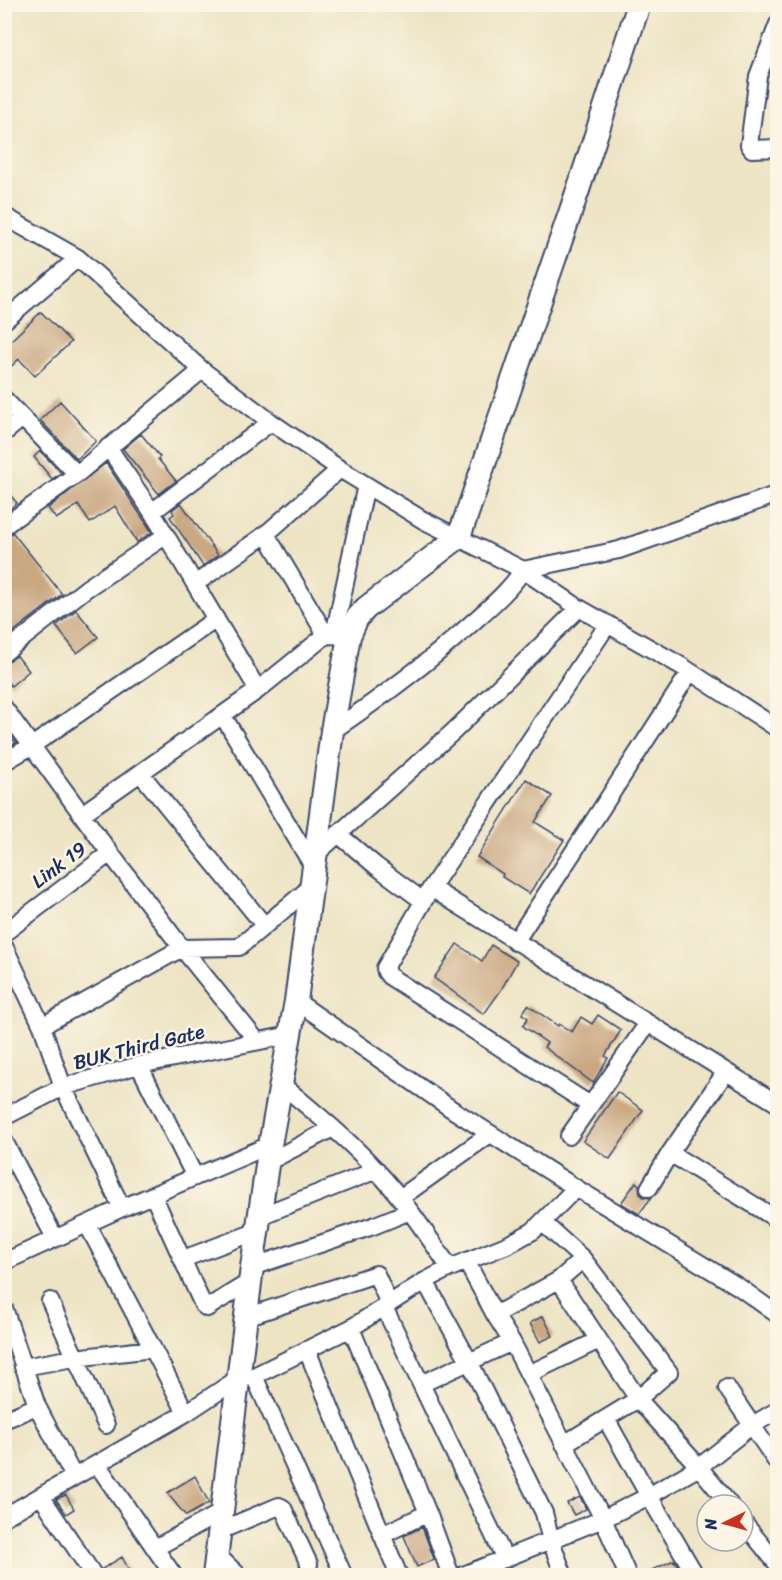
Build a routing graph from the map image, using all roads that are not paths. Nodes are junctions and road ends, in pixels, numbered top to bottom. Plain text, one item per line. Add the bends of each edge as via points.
1 (639, 4) edge
2 (777, 24) edge
3 (769, 69) edge
4 (777, 148) edge
5 (5, 217) edge
6 (78, 258) junction
7 (4, 321) edge
8 (202, 370) junction
9 (4, 399) edge
10 (22, 418) junction
11 (271, 422) junction
12 (4, 433) edge
13 (108, 447) junction
14 (340, 469) junction
15 (76, 474) junction
16 (366, 485) junction
17 (777, 494) edge
18 (152, 512) junction
19 (4, 526) edge
20 (266, 534) junction
21 (165, 536) junction
22 (459, 537) junction
23 (523, 570) junction
24 (195, 584) junction
25 (579, 608) junction
26 (216, 619) junction
27 (608, 624) junction
28 (336, 636) junction
29 (4, 653) edge
30 (690, 672) junction
31 (258, 690) junction
32 (4, 708) edge
33 (224, 716) junction
34 (777, 729) edge
35 (332, 731) junction
36 (33, 745) junction
37 (4, 762) edge
38 (141, 774) junction
39 (82, 814) junction
40 (338, 834) junction
41 (110, 853) junction
42 (314, 869) junction
43 (427, 895) junction
44 (264, 925) junction
45 (4, 933) edge
46 (516, 942) junction
47 (4, 946) edge
48 (182, 948) junction
49 (296, 1001) junction
50 (648, 1023) junction
51 (42, 1026) junction
52 (290, 1035) junction
53 (257, 1041) junction
54 (139, 1065) junction
55 (725, 1073) junction
56 (282, 1084) junction
57 (63, 1087) junction
58 (777, 1104) edge
59 (590, 1105) junction
60 (4, 1117) edge
61 (333, 1128) junction
62 (490, 1134) junction
63 (569, 1136) dead end
64 (4, 1141) edge
65 (670, 1153) junction
66 (269, 1154) junction
67 (377, 1170) junction
68 (195, 1177) junction
69 (576, 1188) junction
70 (649, 1188) dead end
71 (153, 1195) junction
72 (400, 1198) junction
73 (122, 1208) junction
74 (410, 1211) junction
75 (777, 1220) edge
76 (543, 1222) junction
77 (259, 1223) junction
78 (87, 1224) junction
79 (55, 1238) junction
80 (583, 1258) junction
81 (183, 1259) junction
82 (466, 1261) junction
83 (4, 1262) edge
84 (450, 1268) junction
85 (252, 1274) junction
86 (559, 1280) junction
87 (425, 1281) junction
88 (50, 1301) dead end
89 (386, 1305) junction
90 (4, 1308) edge
91 (777, 1314) edge
92 (495, 1315) junction
93 (246, 1317) junction
94 (351, 1328) junction
95 (10, 1340) edge
96 (599, 1341) junction
97 (512, 1342) junction
98 (153, 1349) junction
99 (307, 1350) junction
100 (74, 1358) junction
101 (470, 1363) junction
102 (24, 1367) junction
103 (529, 1374) junction
104 (246, 1377) junction
105 (421, 1384) junction
106 (727, 1388) dead end
107 (638, 1400) junction
108 (37, 1406) junction
109 (777, 1410) edge
110 (186, 1413) junction
111 (606, 1419) junction
112 (4, 1420) edge
113 (106, 1425) dead end
114 (751, 1426) junction
115 (564, 1444) junction
116 (98, 1464) junction
117 (777, 1464) edge
118 (699, 1467) junction
119 (74, 1477) junction
120 (720, 1493) edge
121 (41, 1496) junction
122 (649, 1496) junction
123 (428, 1513) junction
124 (4, 1517) edge
125 (603, 1519) junction
126 (221, 1521) junction
127 (382, 1534) junction
128 (755, 1535) edge
129 (551, 1541) junction
130 (155, 1548) junction
131 (774, 1555) edge
132 (505, 1559) junction
133 (309, 1564) dead end
134 (215, 1565) edge
135 (561, 1574) edge
136 (94, 1575) edge
137 (174, 1575) edge
138 (239, 1575) edge
139 (344, 1575) edge
140 (399, 1575) edge
141 (454, 1575) edge
142 (461, 1575) edge
143 (628, 1575) edge
144 (696, 1575) edge

1 - 22 street
2 - 3 street
3 - 4 street via 758,76 749,147
5 - 6 street
6 - 7 street
6 - 8 street
8 - 11 street
8 - 13 street
9 - 10 street
10 - 12 street
10 - 15 street
11 - 14 street
11 - 18 street
13 - 15 street
13 - 18 street
14 - 16 street
14 - 20 street
15 - 19 street
16 - 22 street
16 - 28 street
17 - 23 street via 620,550
18 - 21 street
20 - 24 street
20 - 28 street
21 - 24 street
21 - 29 street via 87,588
22 - 23 street
22 - 28 street via 366,608
23 - 25 street
23 - 35 street via 512,587 435,657
24 - 26 street
25 - 27 street
25 - 40 street via 454,731
26 - 31 street
26 - 36 street
27 - 30 street
27 - 43 street
28 - 31 street
28 - 35 street
30 - 34 street
30 - 46 street
31 - 33 street
32 - 36 street
33 - 38 street
33 - 42 street
35 - 42 street
36 - 37 street
36 - 39 street
38 - 39 street
38 - 44 street
39 - 41 street
40 - 42 street
40 - 43 street via 376,866
41 - 45 street, Link 19
41 - 48 street
42 - 44 street
42 - 49 street
43 - 46 street
43 - 59 street via 386,972
44 - 48 street via 239,947
46 - 50 street
47 - 51 street
48 - 51 street
48 - 53 street
49 - 52 street
49 - 62 street
50 - 55 street
50 - 59 street
51 - 57 street
52 - 53 street, BUK Third Gate
52 - 56 street
53 - 54 street, BUK Third Gate
54 - 57 street, BUK Third Gate
54 - 68 street
55 - 58 street
55 - 65 street
56 - 61 street
56 - 66 street
57 - 60 street, BUK Third Gate
57 - 73 street
59 - 63 street
61 - 66 street
61 - 67 street
62 - 69 street
62 - 72 street
64 - 79 street
65 - 70 street
65 - 75 street
66 - 68 street
66 - 77 street
67 - 72 street
67 - 77 street
68 - 71 street
69 - 76 street
69 - 91 street
71 - 73 street
71 - 81 street
72 - 74 street
73 - 78 street
74 - 84 street
74 - 85 street
76 - 80 street
76 - 82 street via 509,1244
77 - 81 street
77 - 85 street
78 - 79 street
78 - 98 street
79 - 83 street
80 - 86 street
80 - 107 street via 669,1372
81 - 85 street via 207,1308
82 - 84 street
82 - 92 street
84 - 87 street
85 - 93 street
86 - 92 street
86 - 96 street
87 - 89 street
87 - 101 street
88 - 100 street
89 - 93 street via 376,1274
89 - 94 street
89 - 105 street
90 - 95 street
92 - 97 street
93 - 104 street
94 - 99 street
94 - 123 street
95 - 102 street
96 - 103 street
96 - 107 street
97 - 101 street
97 - 103 street
98 - 100 street
98 - 110 street
99 - 104 street
99 - 127 street
100 - 102 street
100 - 113 street
101 - 105 street
101 - 129 street via 544,1513
102 - 108 street
103 - 115 street
104 - 110 street
104 - 126 street
104 - 139 street
105 - 132 street
106 - 114 street
107 - 111 street
107 - 118 street
108 - 112 street
108 - 119 street
109 - 114 street
110 - 116 street
111 - 115 street
111 - 122 street
114 - 117 street
114 - 118 street
115 - 125 street
116 - 119 street
116 - 130 street
118 - 120 street
118 - 122 street
119 - 121 street
121 - 124 street
121 - 136 street
122 - 125 street
122 - 144 street
123 - 127 street
123 - 141 street via 450,1574
125 - 129 street
125 - 143 street
126 - 130 street
126 - 133 street via 279,1506
126 - 134 street
127 - 140 street
128 - 131 street
129 - 132 street
129 - 135 street
130 - 137 street
132 - 142 street
134 - 138 street

